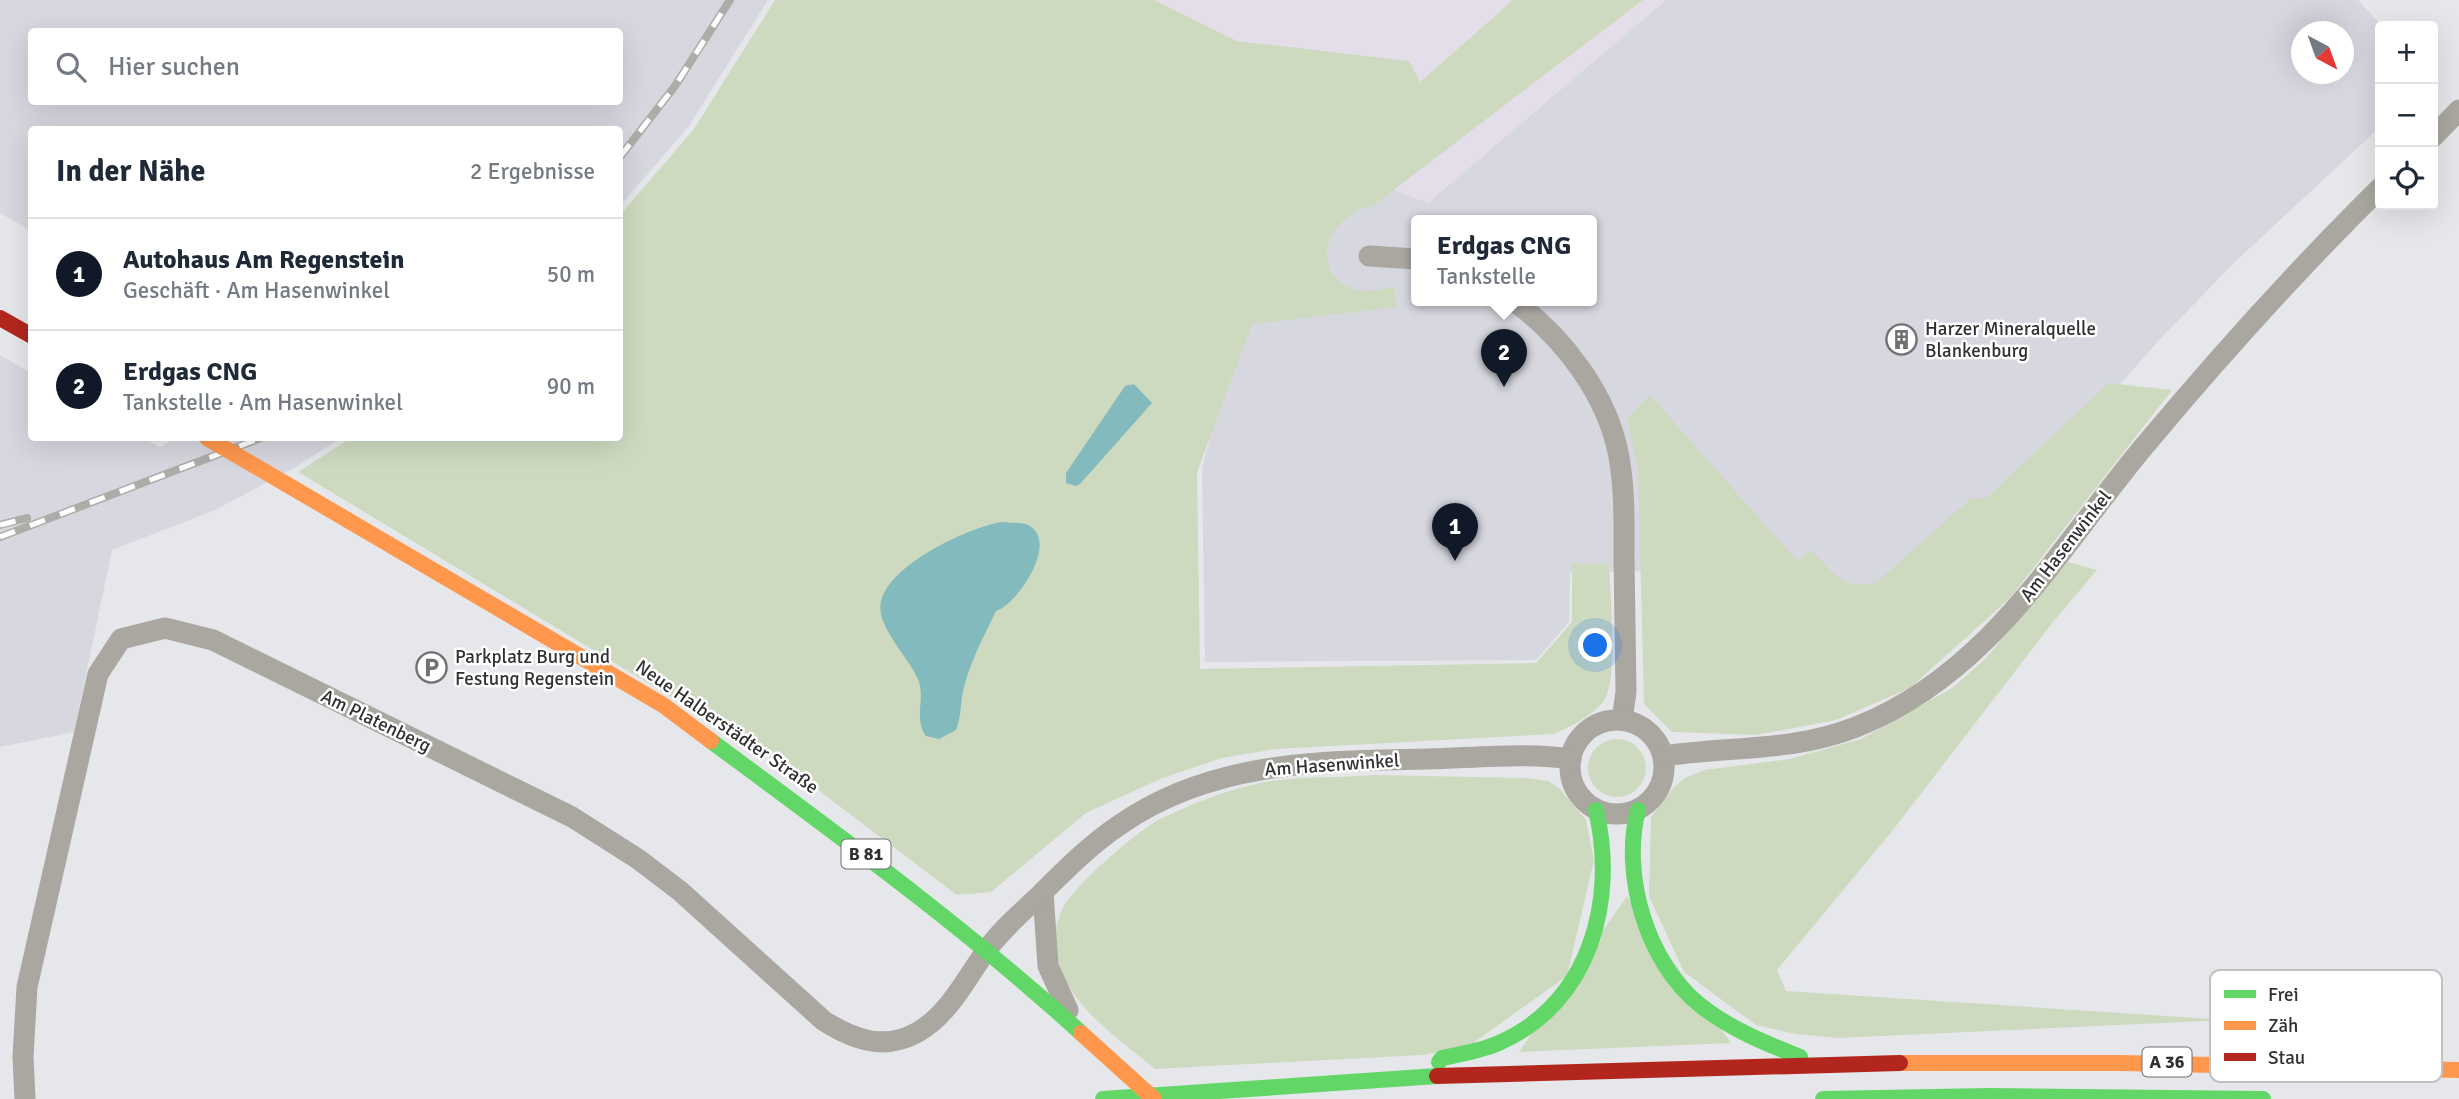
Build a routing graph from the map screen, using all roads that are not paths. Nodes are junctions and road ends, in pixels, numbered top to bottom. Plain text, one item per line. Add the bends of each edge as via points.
1 (2459, 110) edge
2 (2438, 132) edge
3 (2375, 193) edge
4 (1369, 256) dead end
5 (1411, 259) edge
6 (1520, 306) edge
7 (0, 318) edge
8 (28, 334) edge
9 (212, 441) edge
10 (1622, 720) junction
11 (1664, 757) junction
12 (1571, 759) junction
13 (1595, 810) junction
14 (1638, 810) junction
15 (1042, 892) junction
16 (987, 950) junction
17 (1081, 1033) junction
18 (1814, 1063) junction
19 (2210, 1063) edge
20 (1427, 1077) junction
21 (25, 1099) edge
22 (1104, 1099) edge
23 (1154, 1099) edge
24 (1823, 1099) edge
25 (2263, 1099) edge

1 - 2 street
3 - 11 street, Am Hasenwinkel via 2221,357 2013,613 1955,670 1903,705 1829,736 1774,748
4 - 5 street
6 - 10 street via 1580,369 1602,404 1619,454 1624,496 1626,692
7 - 8 main road
9 - 16 main road, Neue Halberstädter Straße / B 81, bridge via 663,705 807,809
10 - 11 street via 1646,730
10 - 12 street via 1603,722 1586,731
11 - 14 street via 1655,797
12 - 13 street via 1575,788
12 - 15 street, Am Hasenwinkel via 1326,761 1242,773 1179,793 1130,818
13 - 14 street via 1617,815
13 - 20 main road via 1604,844 1602,905 1580,968 1557,1001 1524,1030 1481,1051 1442,1058
14 - 18 main road via 1632,850 1636,886 1657,953 1676,982 1724,1024
15 - 16 street, Am Hasenwinkel
15 - 17 street via 1048,966
16 - 17 main road, B 81
16 - 21 street, Am Platenberg via 943,1011 917,1033 882,1043 848,1036 824,1021 680,891 572,817 234,649 165,628 121,639 98,674 27,987
17 - 23 main road, B 81, bridge
18 - 19 main road, A 36
18 - 20 main road, A 36
20 - 22 main road, A 36
24 - 25 main road, A 36

